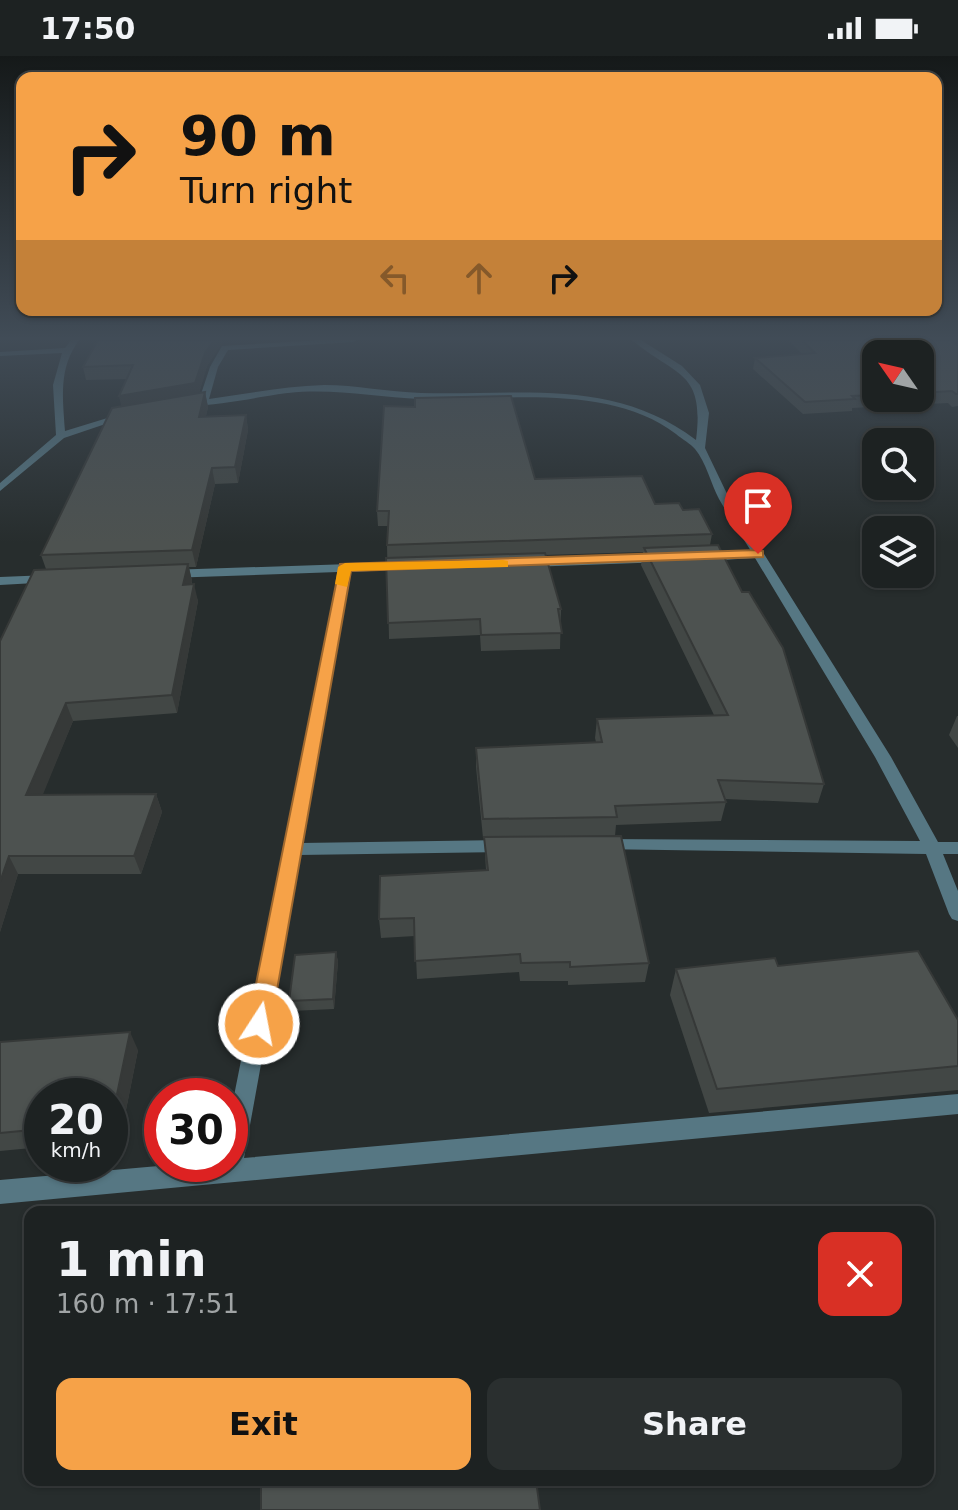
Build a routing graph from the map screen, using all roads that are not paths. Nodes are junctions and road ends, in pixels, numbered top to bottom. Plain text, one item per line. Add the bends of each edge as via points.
1 (58, 408) edge
2 (623, 408) edge
3 (703, 408) edge
4 (142, 411) edge
5 (61, 436) junction
6 (700, 448) junction
7 (2, 484) edge
8 (758, 554) junction
9 (670, 558) edge
10 (685, 558) edge
11 (510, 564) edge
12 (420, 566) edge
13 (345, 567) junction
14 (157, 574) edge
15 (68, 578) edge
16 (0, 581) edge
17 (591, 845) edge
18 (528, 846) edge
19 (932, 847) junction
20 (958, 848) edge
21 (293, 849) junction
22 (958, 914) edge
23 (248, 1081) edge
24 (958, 1104) edge
25 (248, 1167) edge
26 (144, 1178) edge
27 (0, 1192) edge

1 - 5 street
2 - 6 street via 665,420
3 - 6 street
4 - 5 street
5 - 7 street
6 - 8 street
8 - 10 street
8 - 19 street via 849,697
9 - 11 street
12 - 13 street
13 - 14 street
13 - 21 street
15 - 16 street
17 - 19 street
18 - 21 street
19 - 20 street
19 - 22 street
21 - 23 street
24 - 25 street
26 - 27 street

